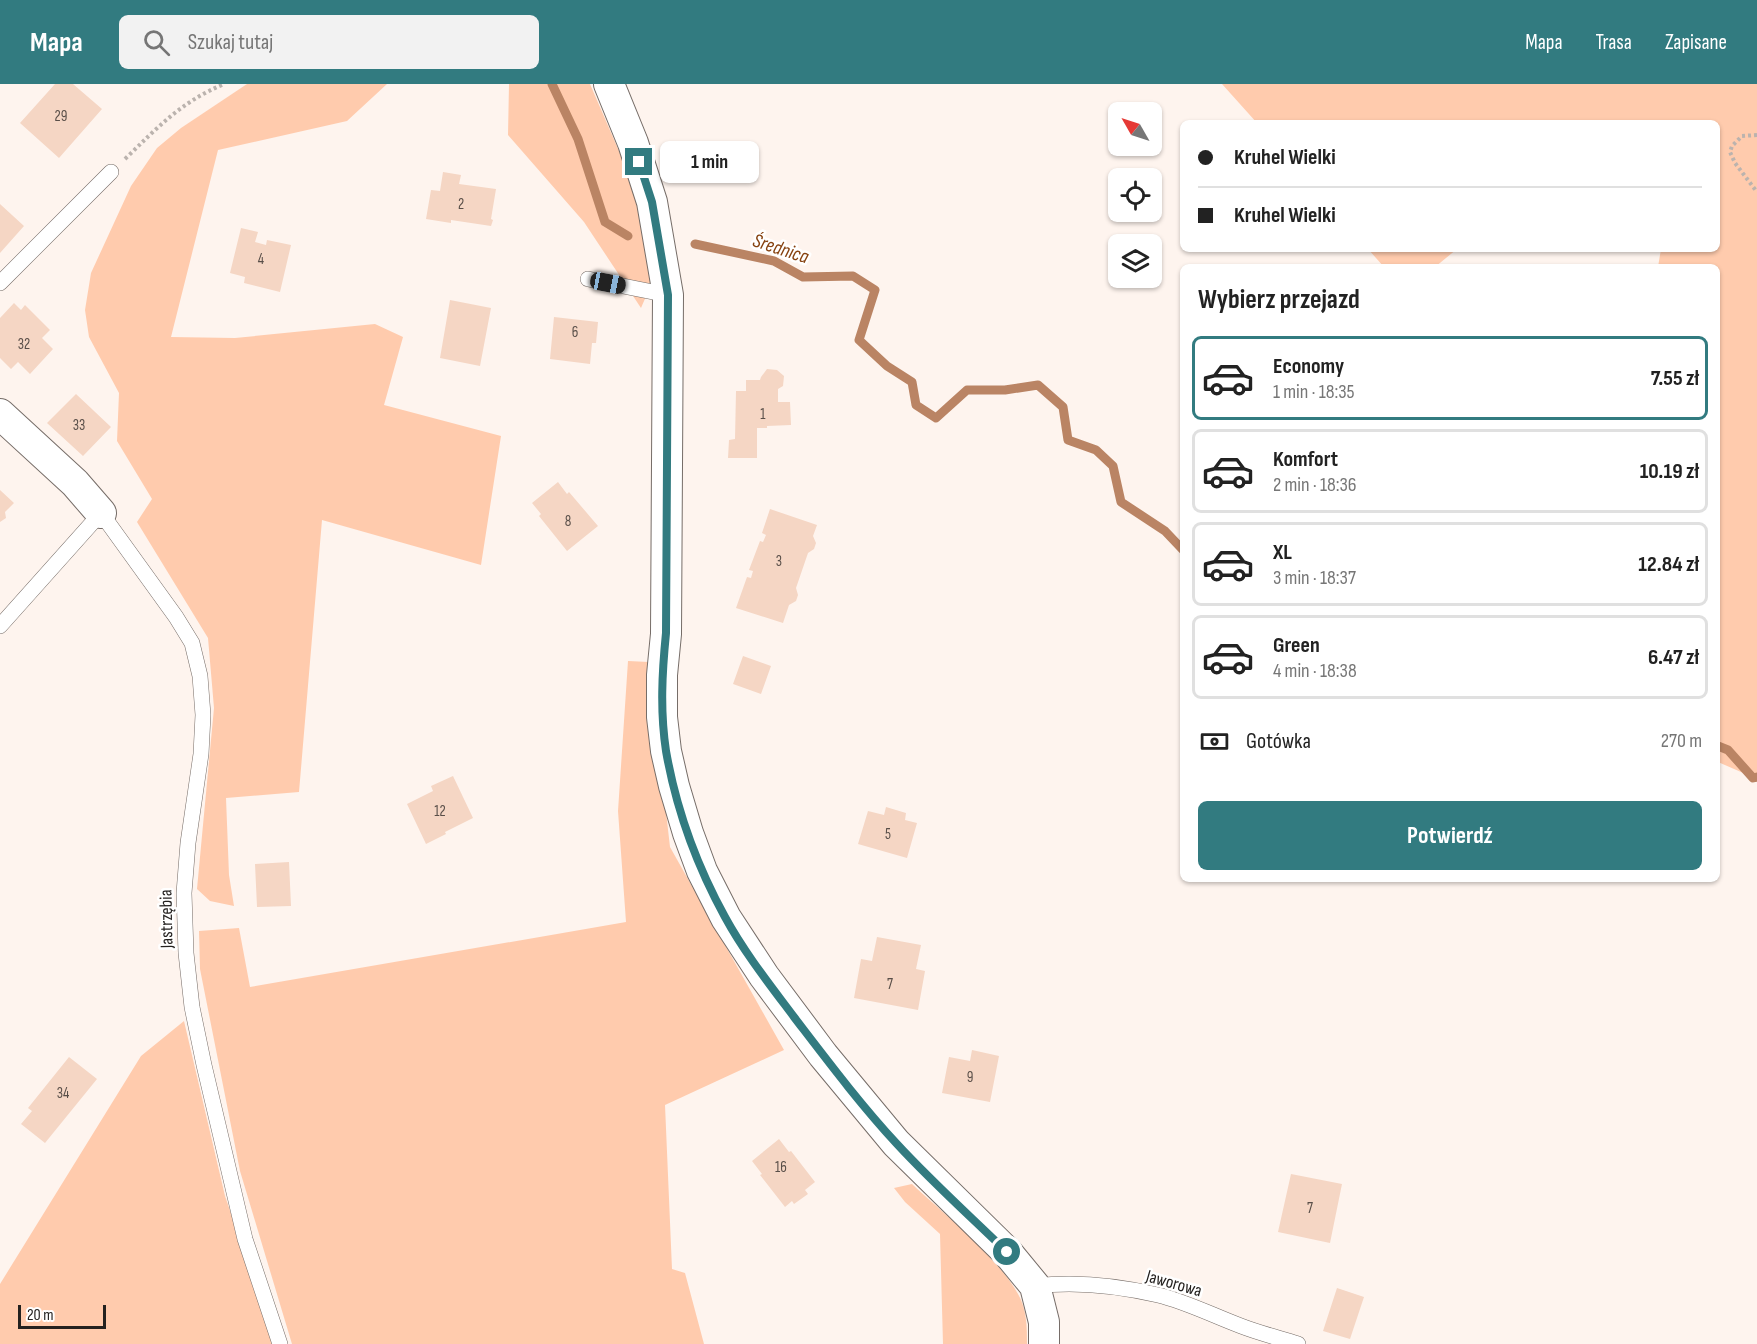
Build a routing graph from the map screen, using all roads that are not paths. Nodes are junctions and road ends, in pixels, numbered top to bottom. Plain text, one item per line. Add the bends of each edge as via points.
1 (609, 84) edge
2 (111, 172) road end
3 (588, 279) dead end
4 (0, 283) edge
5 (668, 295) junction
6 (0, 414) edge
7 (101, 513) junction
8 (0, 626) edge
9 (1035, 1286) junction
10 (280, 1344) edge
11 (1044, 1344) edge
12 (1298, 1344) edge

1 - 5 street via 652,202
2 - 4 lane
3 - 5 lane
5 - 9 street via 662,717 674,786 702,871 726,918 764,976 823,1055 896,1143 1007,1252
6 - 7 street via 75,483
7 - 8 lane
7 - 10 lane, Jastrzębia via 176,617 192,644 200,676 201,754 184,893 192,1007 245,1239
9 - 11 street via 1044,1322
9 - 12 lane, Jaworowa via 1063,1283 1158,1295

